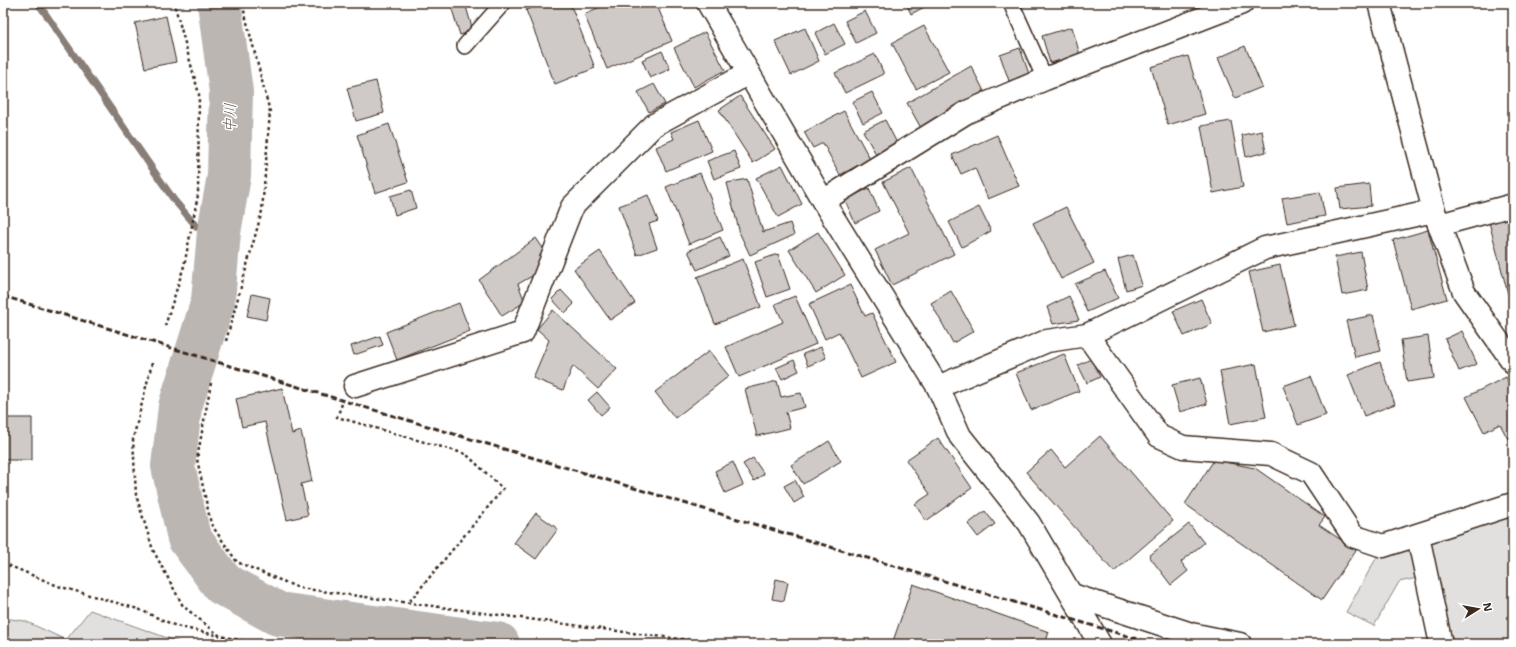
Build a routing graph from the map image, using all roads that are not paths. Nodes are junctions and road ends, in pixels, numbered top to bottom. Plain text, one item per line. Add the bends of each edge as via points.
1 (503, 3) edge
2 (708, 3) edge
3 (1012, 3) edge
4 (1242, 3) edge
5 (1379, 3) edge
6 (465, 46) dead end
7 (749, 73) junction
8 (1045, 79) junction
9 (823, 201) junction
10 (1513, 205) edge
11 (1437, 218) junction
12 (1087, 335) junction
13 (1513, 362) edge
14 (355, 386) road end
15 (938, 387) junction
16 (1513, 504) edge
17 (1418, 536) junction
18 (1072, 595) junction
19 (1100, 644) edge
20 (1240, 644) edge
21 (1441, 644) edge

1 - 6 lane
2 - 7 street
3 - 8 lane
4 - 8 street
5 - 11 street
7 - 9 street
7 - 14 street via 654,125 572,206 524,332
8 - 9 street via 967,112
9 - 15 street
10 - 11 street
11 - 12 street via 1265,248
11 - 13 street via 1464,292
12 - 15 street via 1047,341
12 - 17 street via 1158,436 1183,447 1271,454 1312,473 1353,536 1383,546
15 - 18 street via 960,436 1029,523
16 - 17 street
17 - 21 street
18 - 19 street
18 - 20 street via 1191,634

